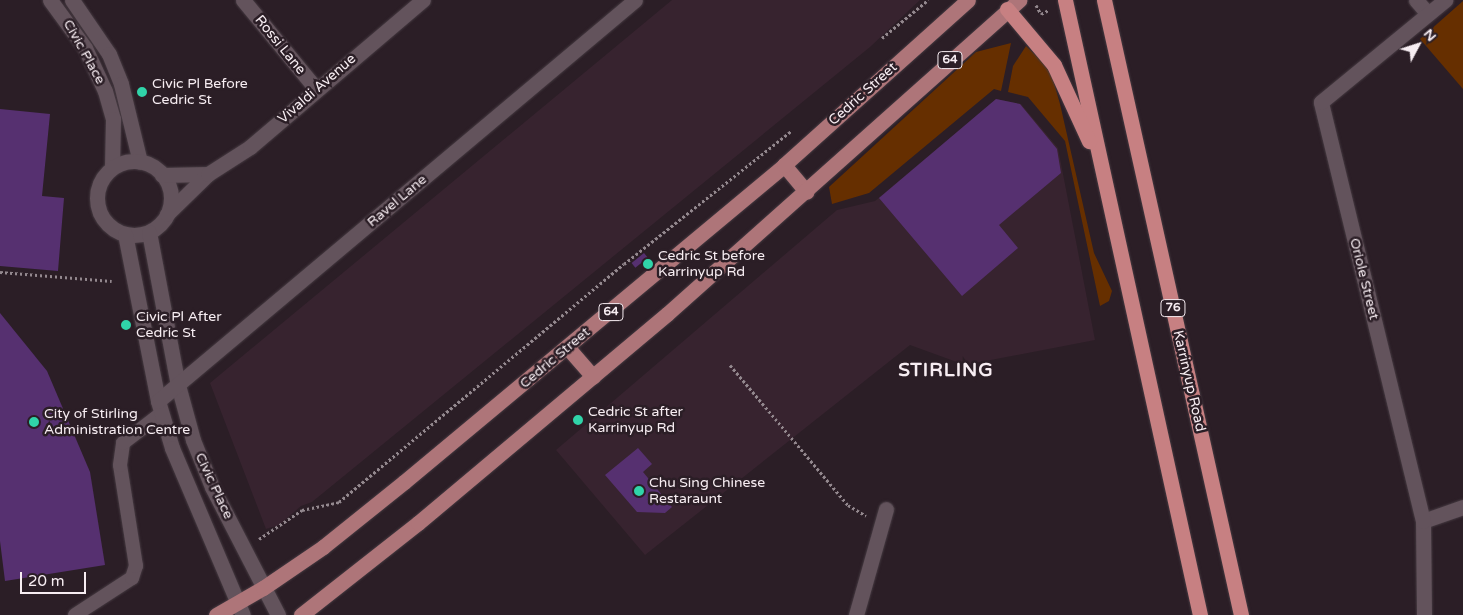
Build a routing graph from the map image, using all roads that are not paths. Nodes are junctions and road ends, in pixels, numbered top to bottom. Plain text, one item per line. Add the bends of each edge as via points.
1 (50, 0) edge
2 (72, 0) edge
3 (243, 0) edge
4 (423, 0) edge
5 (635, 0) edge
6 (968, 0) edge
7 (1064, 0) edge
8 (1104, 0) edge
9 (1416, 0) edge
10 (1445, 0) edge
11 (1013, 4) edge
12 (1428, 14) junction
13 (316, 90) junction
14 (140, 162) junction
15 (784, 165) junction
16 (112, 168) junction
17 (162, 174) junction
18 (208, 174) junction
19 (1103, 175) junction
20 (807, 192) junction
21 (167, 214) junction
22 (149, 232) junction
23 (125, 234) junction
24 (568, 348) junction
25 (593, 377) junction
26 (178, 384) junction
27 (160, 407) junction
28 (1463, 507) edge
29 (886, 509) dead end
30 (1423, 521) junction
31 (263, 588) junction
32 (240, 609) edge
33 (74, 615) edge
34 (216, 615) edge
35 (278, 615) edge
36 (301, 615) edge
37 (856, 615) edge
38 (1200, 615) edge
39 (1241, 615) edge
40 (1424, 615) edge

1 - 16 street, Civic Place via 85,48 105,91 113,119
2 - 14 street, Civic Place via 109,54 121,84
3 - 13 street, Rossi Lane
4 - 13 street, Vivaldi Avenue
5 - 26 street, Ravel Lane
6 - 15 main road, Cedric Street / 64
7 - 19 highway
8 - 39 highway, Karrinyup Road / 76
9 - 12 street
10 - 12 street, Oriole Street
11 - 19 highway via 1054,65
11 - 20 main road, 64
12 - 30 street, Oriole Street via 1321,102
13 - 18 street, Vivaldi Avenue via 250,147
14 - 16 street via 130,161
14 - 17 street
15 - 20 main road
15 - 24 main road, Cedric Street / 64
16 - 23 street via 98,187 96,199 105,222
17 - 18 street
17 - 21 street via 170,194
18 - 21 street, Vivaldi Avenue
19 - 38 highway
20 - 25 main road, 64
21 - 22 street
22 - 23 street
22 - 26 street, Civic Place
23 - 27 street, Civic Place
24 - 25 main road
24 - 31 main road, Cedric Street / 64 via 323,547
25 - 36 main road, 64 via 397,540
26 - 27 street, Ravel Lane
26 - 31 street, Civic Place via 193,440
27 - 32 street, Civic Place via 172,448
27 - 33 lane via 123,443 120,465 136,566 132,578
28 - 30 street
29 - 37 street
30 - 40 street, Oriole Street
31 - 32 main road, Cedric Street / 64
31 - 35 street, Civic Place
32 - 34 main road, Cedric Street / 64

